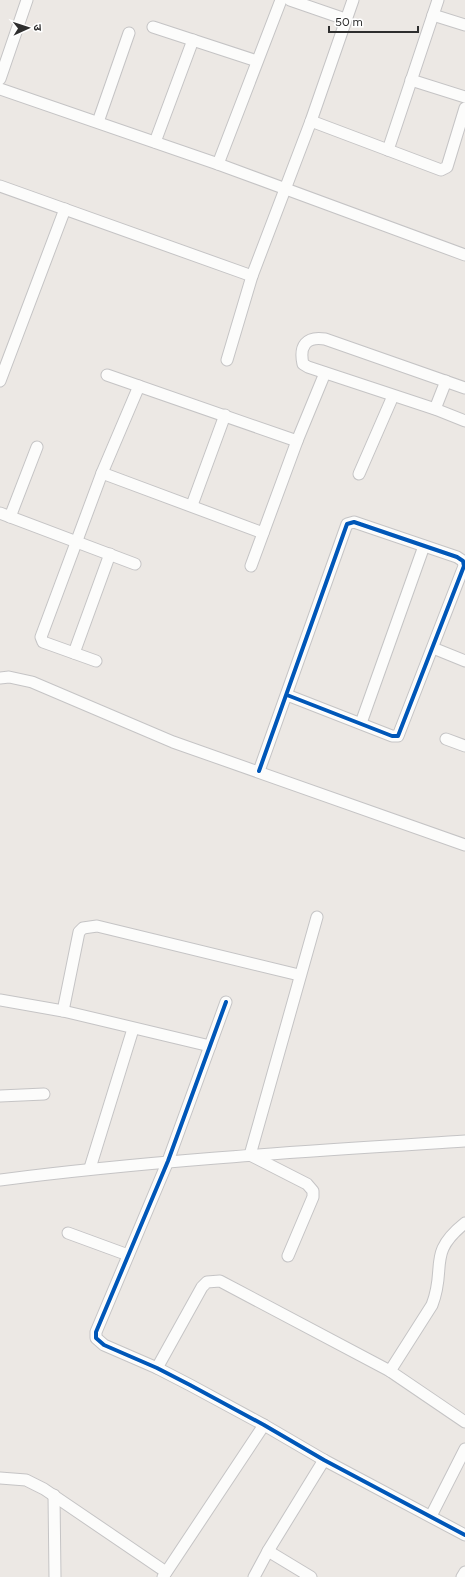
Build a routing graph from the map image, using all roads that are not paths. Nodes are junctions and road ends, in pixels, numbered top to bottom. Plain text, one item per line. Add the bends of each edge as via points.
1 (27, 0) edge
2 (281, 0) edge
3 (290, 0) edge
4 (353, 0) edge
5 (438, 0) edge
6 (433, 15) junction
7 (345, 19) junction
8 (465, 25) edge
9 (153, 27) dead end
10 (129, 33) dead end
11 (193, 40) junction
12 (257, 61) junction
13 (0, 79) edge
14 (411, 80) junction
15 (0, 89) edge
16 (465, 97) edge
17 (465, 108) edge
18 (311, 121) junction
19 (98, 122) junction
20 (155, 142) junction
21 (388, 150) junction
22 (218, 164) junction
23 (0, 186) edge
24 (285, 190) junction
25 (65, 209) junction
26 (465, 256) edge
27 (252, 276) junction
28 (227, 360) dead end
29 (325, 373) junction
30 (107, 375) dead end
31 (0, 381) edge
32 (446, 381) junction
33 (139, 386) junction
34 (465, 388) edge
35 (393, 396) junction
36 (435, 409) junction
37 (225, 415) junction
38 (465, 421) edge
39 (297, 441) junction
40 (37, 447) dead end
41 (102, 473) junction
42 (359, 474) dead end
43 (192, 505) junction
44 (5, 515) edge
45 (263, 533) junction
46 (76, 541) junction
47 (424, 546) junction
48 (110, 554) junction
49 (135, 564) dead end
50 (251, 566) dead end
51 (433, 648) junction
52 (74, 653) junction
53 (96, 661) dead end
54 (465, 661) edge
55 (0, 678) edge
56 (287, 695) junction
57 (361, 723) junction
58 (446, 739) dead end
59 (465, 746) edge
60 (259, 771) junction
61 (465, 845) edge
62 (316, 917) dead end
63 (299, 975) junction
64 (0, 1000) edge
65 (226, 1002) dead end
66 (63, 1011) junction
67 (133, 1028) junction
68 (210, 1046) junction
69 (44, 1094) dead end
70 (0, 1096) edge
71 (465, 1141) edge
72 (250, 1155) junction
73 (168, 1162) junction
74 (90, 1168) junction
75 (0, 1180) edge
76 (465, 1223) edge
77 (68, 1233) dead end
78 (128, 1255) junction
79 (288, 1256) dead end
80 (157, 1368) junction
81 (390, 1371) junction
82 (465, 1422) edge
83 (264, 1425) junction
84 (465, 1449) edge
85 (324, 1460) junction
86 (0, 1478) edge
87 (54, 1495) junction
88 (431, 1516) junction
89 (465, 1535) edge
90 (268, 1551) junction
91 (465, 1572) edge
92 (164, 1575) edge
93 (55, 1577) edge
94 (254, 1577) edge
95 (311, 1577) edge
96 (462, 1577) edge

1 - 13 street
2 - 12 street
3 - 7 street
4 - 7 street
5 - 6 street
6 - 8 street
6 - 14 street
7 - 18 street
9 - 11 street
10 - 19 street
11 - 12 street
11 - 20 street
12 - 22 street
14 - 16 street
14 - 21 street
15 - 19 street
17 - 21 street via 447,167 444,169
18 - 21 street
18 - 24 street
19 - 20 street
20 - 22 street
22 - 24 street
23 - 25 street
24 - 26 street
24 - 27 street
25 - 27 street
25 - 31 street
27 - 28 street
29 - 32 street via 303,364 303,347 315,337
29 - 35 street
29 - 39 street
30 - 33 street
32 - 34 street
32 - 36 street
33 - 37 street
33 - 41 street
35 - 36 street
35 - 42 street
36 - 38 street
37 - 39 street
37 - 43 street
39 - 45 street
40 - 44 street
41 - 43 street
41 - 46 street
43 - 45 street
44 - 46 street
45 - 50 street
46 - 48 street
46 - 52 street via 41,637 43,642
47 - 51 street via 457,556 463,561 464,566
47 - 56 street via 354,522 347,524
47 - 57 street
48 - 49 street
48 - 52 street
51 - 54 street
51 - 57 street via 400,734 392,736
52 - 53 street
55 - 60 street via 9,677 32,682 173,742
56 - 57 street
56 - 60 street
58 - 59 street
60 - 61 street
62 - 63 street
63 - 66 street via 97,926 88,927 79,932
63 - 72 street
64 - 66 street
65 - 68 street
66 - 67 street
67 - 68 street
67 - 74 street
68 - 73 street
69 - 70 street
71 - 72 street
72 - 73 street
72 - 79 street via 307,1184 314,1191
73 - 74 street
73 - 78 street
74 - 75 street
76 - 81 street via 442,1247 432,1305
77 - 78 street
78 - 80 street via 96,1332 96,1338 104,1345
80 - 81 street via 202,1287 213,1280 220,1281
80 - 83 street
81 - 82 street
83 - 85 street
83 - 92 street
84 - 88 street
85 - 88 street
85 - 90 street
86 - 87 street via 26,1480
87 - 92 street
87 - 93 street
88 - 89 street
90 - 94 street
90 - 95 street
91 - 96 street

